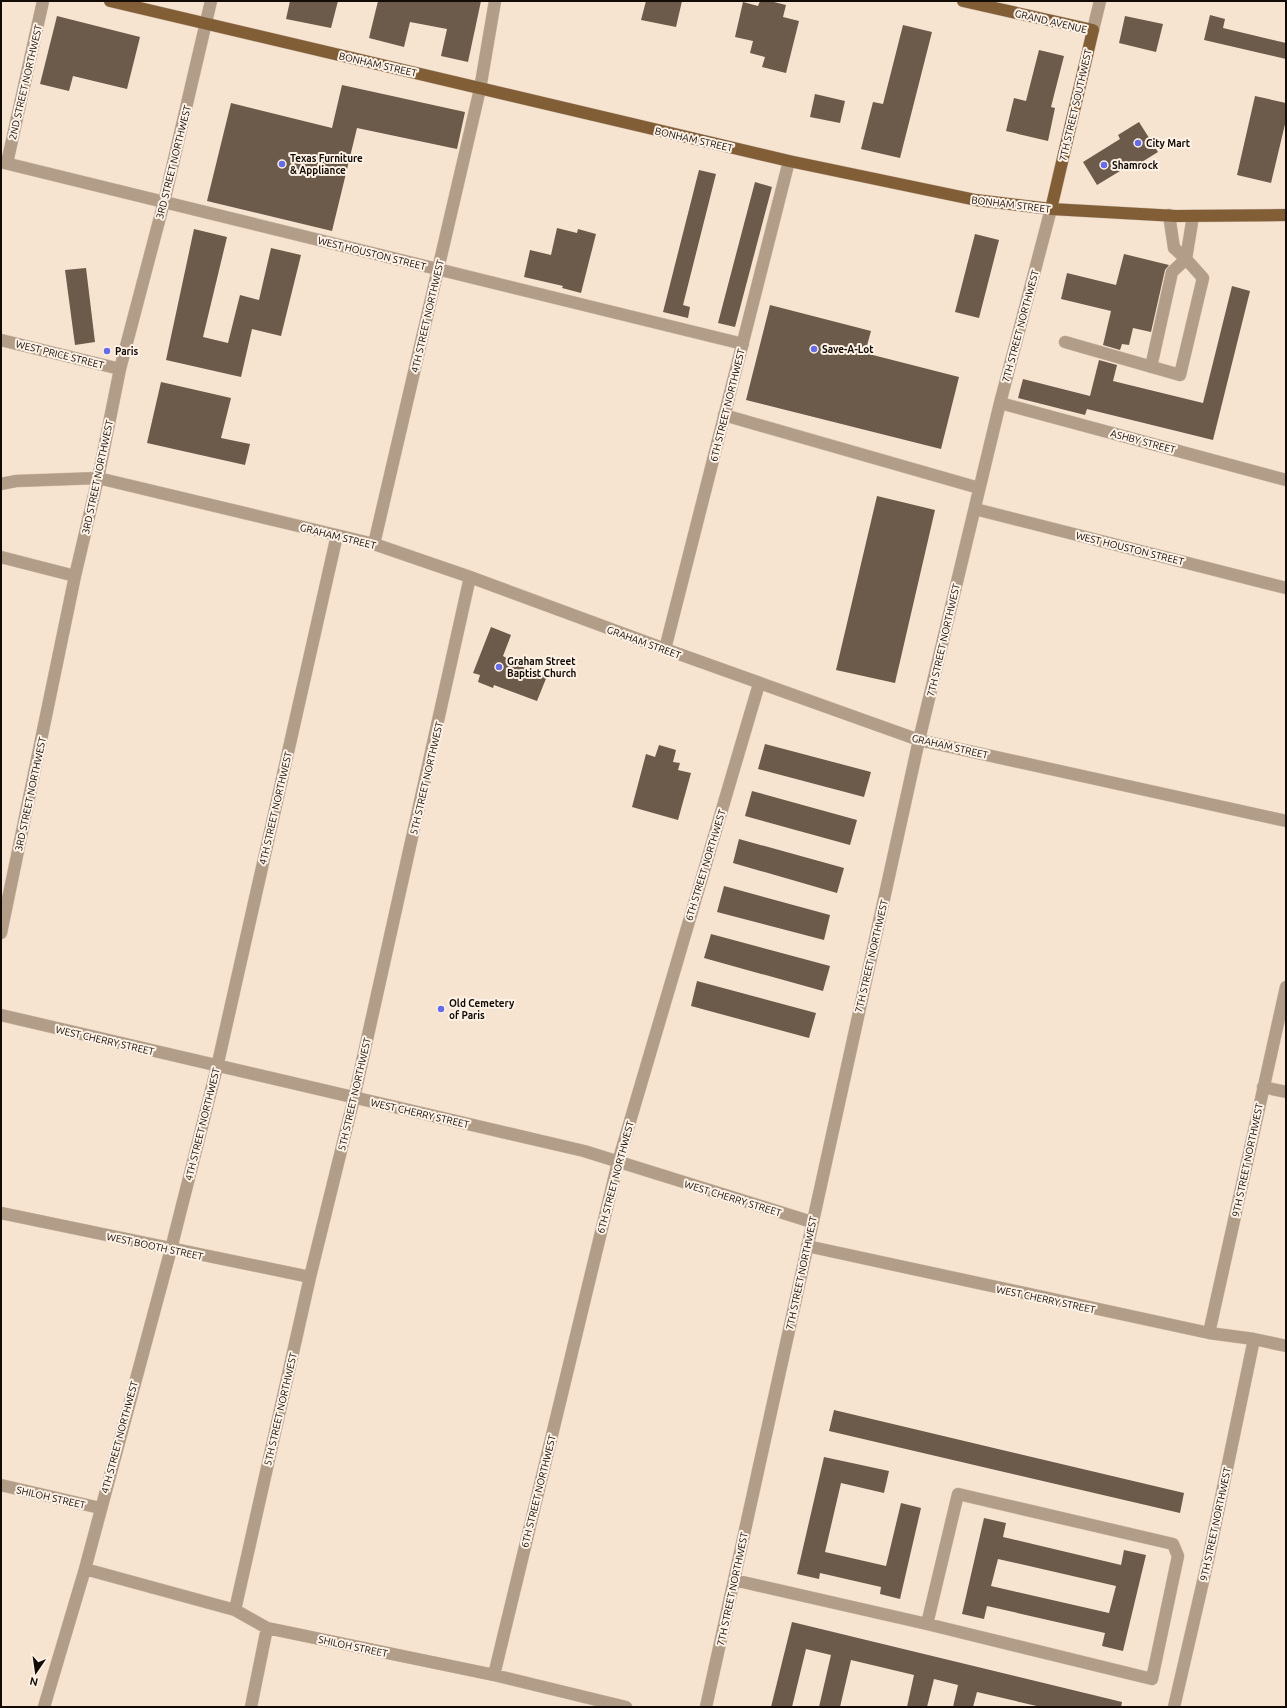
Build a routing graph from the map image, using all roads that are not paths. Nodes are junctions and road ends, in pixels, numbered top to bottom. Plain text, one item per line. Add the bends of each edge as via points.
1 (43, 1) edge
2 (110, 1) edge
3 (211, 1) edge
4 (495, 1) edge
5 (963, 1) edge
6 (1100, 1) edge
7 (206, 23) junction
8 (1093, 30) junction
9 (480, 89) junction
10 (789, 161) junction
11 (4, 162) edge
12 (164, 202) junction
13 (1051, 209) junction
14 (1169, 215) junction
15 (1286, 215) edge
16 (1193, 216) junction
17 (1186, 259) junction
18 (438, 269) junction
19 (1, 340) edge
20 (1065, 342) dead end
21 (743, 344) junction
22 (1151, 367) junction
23 (120, 369) junction
24 (1000, 403) junction
25 (724, 415) junction
26 (98, 478) junction
27 (1286, 480) edge
28 (1, 484) edge
29 (980, 488) junction
30 (974, 509) junction
31 (337, 535) junction
32 (374, 544) junction
33 (1, 557) edge
34 (75, 576) junction
35 (470, 577) junction
36 (1286, 588) edge
37 (665, 649) junction
38 (759, 684) junction
39 (919, 740) junction
40 (1286, 821) edge
41 (6, 885) edge
42 (1, 933) edge
43 (1286, 986) edge
44 (1, 1015) edge
45 (217, 1066) junction
46 (1263, 1087) junction
47 (1286, 1092) edge
48 (354, 1098) junction
49 (618, 1162) junction
50 (1, 1213) edge
51 (812, 1222) junction
52 (807, 1246) junction
53 (171, 1249) junction
54 (310, 1277) junction
55 (1209, 1334) junction
56 (1254, 1339) junction
57 (1286, 1346) edge
58 (1, 1485) edge
59 (100, 1508) junction
60 (85, 1569) junction
61 (734, 1580) junction
62 (235, 1610) junction
63 (927, 1624) junction
64 (267, 1628) junction
65 (494, 1675) junction
66 (44, 1707) edge
67 (251, 1707) edge
68 (626, 1707) edge
69 (706, 1707) edge
70 (1174, 1707) edge

1 - 11 street, 2ND STREET NORTHWEST
2 - 7 main road, BONHAM STREET
3 - 7 street, 3RD STREET NORTHWEST
4 - 9 street, 4TH STREET NORTHWEST
5 - 8 main road, GRAND AVENUE
6 - 8 street, 7TH STREET SOUTHWEST
7 - 9 main road, BONHAM STREET
7 - 12 street, 3RD STREET NORTHWEST
8 - 13 main road, 7TH STREET SOUTHWEST
9 - 10 main road, BONHAM STREET
9 - 18 street, 4TH STREET NORTHWEST
10 - 13 main road, BONHAM STREET via 976,200
10 - 21 street, 6TH STREET NORTHWEST
11 - 12 street, WEST HOUSTON STREET
12 - 18 street, WEST HOUSTON STREET
12 - 23 street, 3RD STREET NORTHWEST
13 - 14 main road, BONHAM STREET
13 - 24 street, 7TH STREET NORTHWEST
14 - 16 main road, BONHAM STREET
14 - 17 street via 1174,248
15 - 16 main road, BONHAM STREET
16 - 17 street
17 - 22 street via 1172,272
17 - 22 street via 1203,278 1180,375
18 - 21 street, WEST HOUSTON STREET
18 - 32 street, 4TH STREET NORTHWEST
19 - 23 street, WEST PRICE STREET
20 - 22 street
21 - 25 street, 6TH STREET NORTHWEST
23 - 26 street, 3RD STREET NORTHWEST
24 - 27 street, ASHBY STREET
24 - 29 street, 7TH STREET NORTHWEST
25 - 29 street
25 - 37 street, 6TH STREET NORTHWEST
26 - 28 street, GRAHAM STREET
26 - 31 street, GRAHAM STREET
26 - 34 street, 3RD STREET NORTHWEST
29 - 30 street, 7TH STREET NORTHWEST
30 - 36 street, WEST HOUSTON STREET
30 - 39 street, 7TH STREET NORTHWEST
31 - 32 street, GRAHAM STREET
31 - 45 street, 4TH STREET NORTHWEST
32 - 35 street, GRAHAM STREET
33 - 34 street
34 - 41 street, 3RD STREET NORTHWEST
35 - 37 street, GRAHAM STREET
35 - 48 street, 5TH STREET NORTHWEST
37 - 38 street, GRAHAM STREET
38 - 39 street, GRAHAM STREET
38 - 49 street, 6TH STREET NORTHWEST
39 - 40 street, GRAHAM STREET
39 - 51 street, 7TH STREET NORTHWEST
41 - 42 street, 3RD STREET NORTHWEST
43 - 46 street, 9TH STREET NORTHWEST
44 - 45 street, WEST CHERRY STREET
45 - 48 street, WEST CHERRY STREET
45 - 53 street, 4TH STREET NORTHWEST
46 - 47 street
46 - 55 street, 9TH STREET NORTHWEST
48 - 49 street, WEST CHERRY STREET via 584,1151
48 - 54 street, 5TH STREET NORTHWEST
49 - 51 street, WEST CHERRY STREET
49 - 65 street, 6TH STREET NORTHWEST
50 - 53 street, WEST BOOTH STREET
51 - 52 street, 7TH STREET NORTHWEST
52 - 55 street, WEST CHERRY STREET
52 - 61 street, 7TH STREET NORTHWEST
53 - 54 street, WEST BOOTH STREET
53 - 59 street, 4TH STREET NORTHWEST
54 - 62 street, 5TH STREET NORTHWEST
55 - 56 street, WEST CHERRY STREET
56 - 57 street, WEST CHERRY STREET
56 - 70 street, 9TH STREET NORTHWEST
58 - 59 street, SHILOH STREET
59 - 60 street, 4TH STREET NORTHWEST
60 - 62 street, SHILOH STREET
60 - 66 street, 4TH STREET NORTHWEST
61 - 63 street
61 - 69 street, 7TH STREET NORTHWEST
62 - 64 street, SHILOH STREET
63 - 63 street via 1152,1679 1178,1556 1173,1544 958,1494
64 - 65 street, SHILOH STREET
64 - 67 street
65 - 68 street, SHILOH STREET

